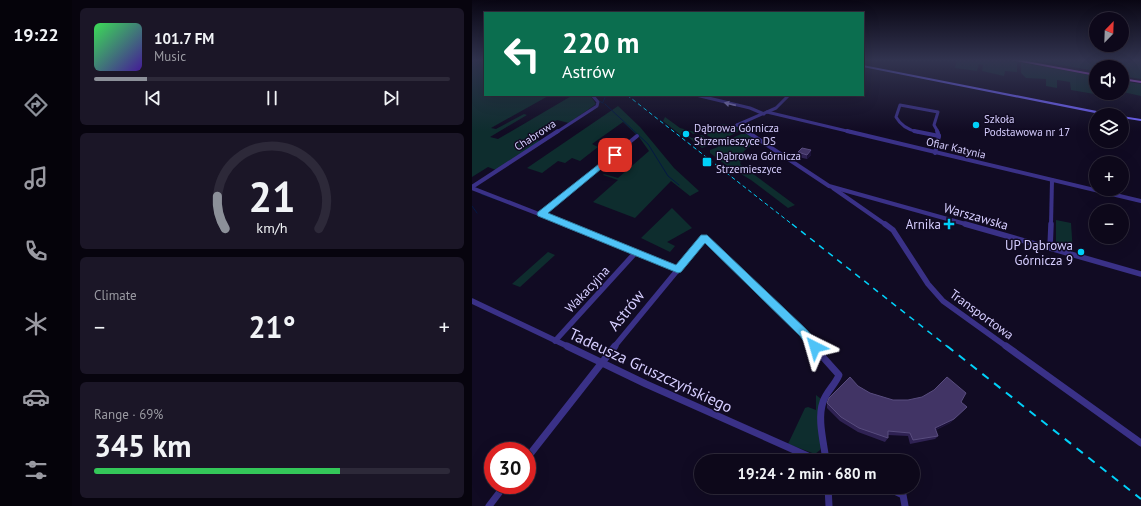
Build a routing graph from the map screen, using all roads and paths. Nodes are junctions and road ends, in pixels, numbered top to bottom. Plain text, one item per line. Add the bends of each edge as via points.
1 (953, 84) edge
2 (593, 96) edge
3 (700, 96) edge
4 (788, 96) edge
5 (1089, 110) edge
6 (766, 113) junction
7 (1129, 118) edge
8 (1141, 120) edge
9 (637, 136) dead end
10 (940, 136) junction
11 (935, 153) junction
12 (1052, 180) junction
13 (829, 186) junction
14 (472, 187) edge
15 (852, 192) junction
16 (847, 198) junction
17 (1141, 201) edge
18 (541, 214) junction
19 (1050, 248) junction
20 (636, 252) junction
21 (678, 269) junction
22 (1141, 274) edge
23 (472, 302) edge
24 (555, 341) junction
25 (602, 363) junction
26 (1141, 443) edge
27 (536, 447) edge
28 (804, 454) edge
29 (826, 454) edge
30 (499, 494) edge
31 (828, 494) edge
32 (902, 494) edge
33 (489, 506) edge
34 (829, 506) edge
35 (905, 506) edge

1 - 5 street
2 - 14 street, Chabrowa via 598,102 597,106
6 -> 3 street, Ofiar Katynia
4 - 6 street
6 - 11 street, Ofiar Katynia
6 - 13 street, Warszawska via 737,125
7 - 8 street
9 - 18 street
10 - 10 street via 934,126 937,111 900,105 896,116 902,126
10 - 11 street
11 - 12 street, Ofiar Katynia
12 - 17 street, Ofiar Katynia
12 - 19 street
13 - 15 street, Warszawska
13 - 16 street, Transportowa
14 - 18 street
15 - 16 street
15 - 19 street, Warszawska
16 - 26 street, Transportowa via 893,230 928,284 942,300
18 - 20 street
19 - 22 street, Warszawska
20 - 21 street
20 - 24 street, Wakacyjna
21 - 25 street, Astrów
21 - 29 street, Astrów via 704,238 804,333 839,375 822,405
23 - 24 street, Tadeusza Gruszczyńskiego
24 - 25 street, Tadeusza Gruszczyńskiego
25 - 27 street, Astrów
25 - 28 street, Tadeusza Gruszczyńskiego
30 - 33 street
31 - 34 street
32 - 35 street

